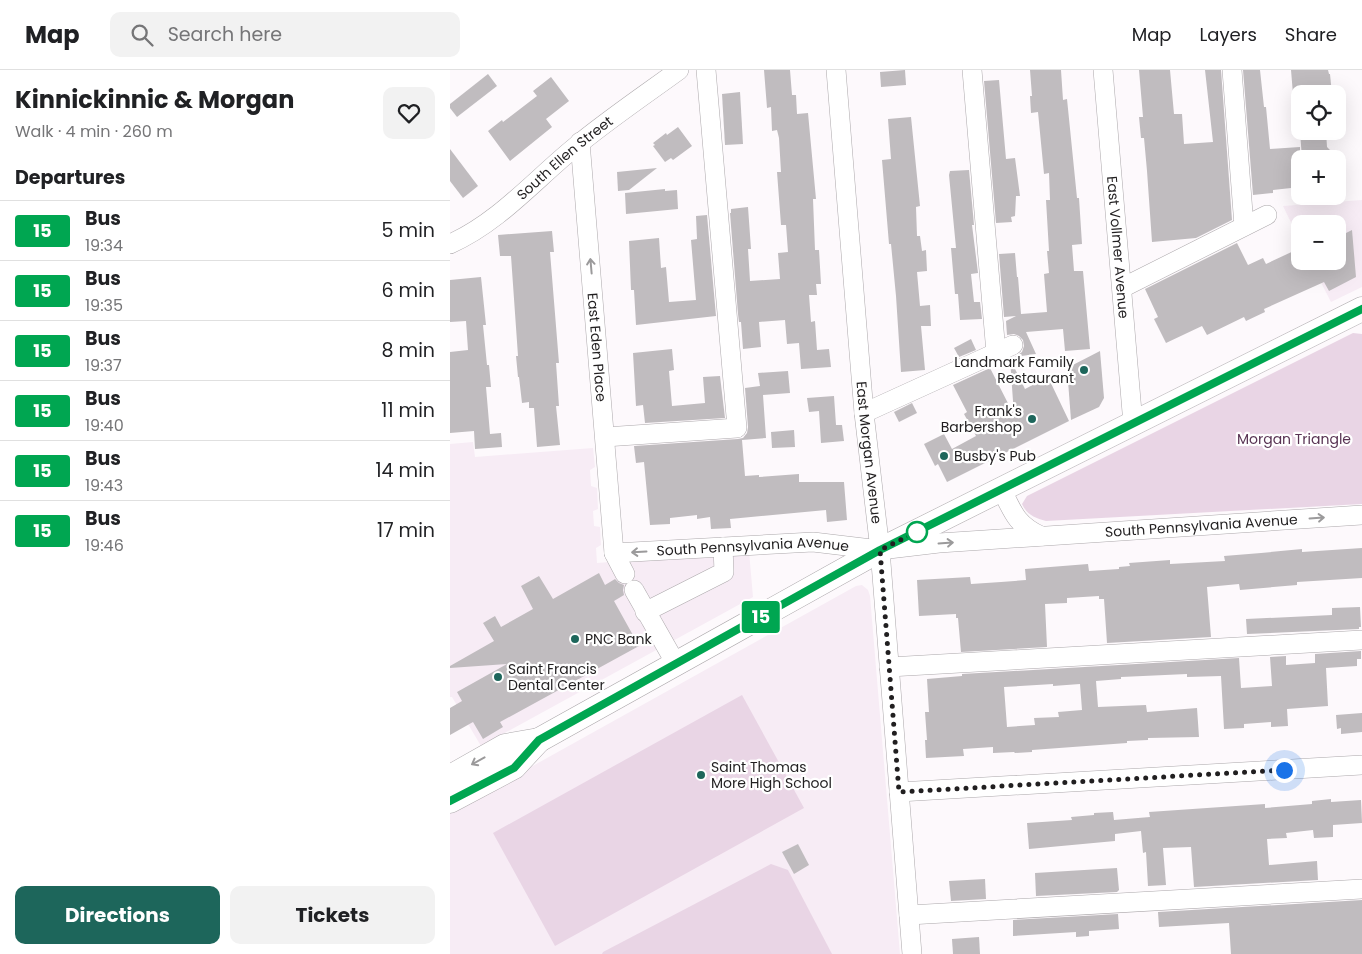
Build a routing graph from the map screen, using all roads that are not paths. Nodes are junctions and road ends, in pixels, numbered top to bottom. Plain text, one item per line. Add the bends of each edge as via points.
1 (679, 70) edge
2 (706, 70) edge
3 (836, 70) edge
4 (972, 70) edge
5 (1103, 70) edge
6 (1232, 70) edge
7 (580, 142) junction
8 (1267, 215) dead end
9 (1244, 226) junction
10 (450, 244) edge
11 (1122, 288) junction
12 (1362, 309) edge
13 (1013, 345) dead end
14 (996, 353) junction
15 (864, 413) junction
16 (1133, 424) junction
17 (605, 437) junction
18 (1002, 490) junction
19 (1362, 515) edge
20 (1041, 536) junction
21 (723, 547) junction
22 (880, 550) junction
23 (614, 554) junction
24 (646, 612) junction
25 (1362, 640) edge
26 (676, 664) junction
27 (889, 668) junction
28 (539, 740) junction
29 (1362, 765) edge
30 (450, 777) edge
31 (899, 792) junction
32 (450, 801) edge
33 (1362, 889) edge
34 (909, 915) junction
35 (912, 954) edge

1 - 7 street, South Ellen Street
2 - 17 street via 737,428
3 - 15 street, East Morgan Avenue
4 - 14 street
5 - 11 street, East Vollmer Avenue
6 - 9 street
7 - 10 street, South Ellen Street via 487,223
17 -> 7 street, East Eden Place
8 - 9 street
9 - 11 street
11 - 16 street, East Vollmer Avenue
12 - 16 main road
13 - 14 street
14 - 15 street
15 - 22 street, East Morgan Avenue
16 - 18 main road
17 - 23 street, East Eden Place
18 - 20 street via 1020,523
18 - 22 main road
20 -> 19 street, South Pennsylvania Avenue
22 -> 20 street, South Pennsylvania Avenue
21 - 22 street, South Pennsylvania Avenue via 813,542
21 -> 23 street, South Pennsylvania Avenue
21 - 24 street via 724,572
22 - 26 main road
22 - 27 street, East Morgan Avenue
23 - 24 street
24 - 26 street
25 - 27 street
26 - 28 main road
27 - 31 street, East Morgan Avenue
28 -> 30 main road via 505,746
28 - 32 main road via 514,768
29 - 31 street
31 - 34 street, East Morgan Avenue
33 - 34 street
34 - 35 street, East Morgan Avenue

